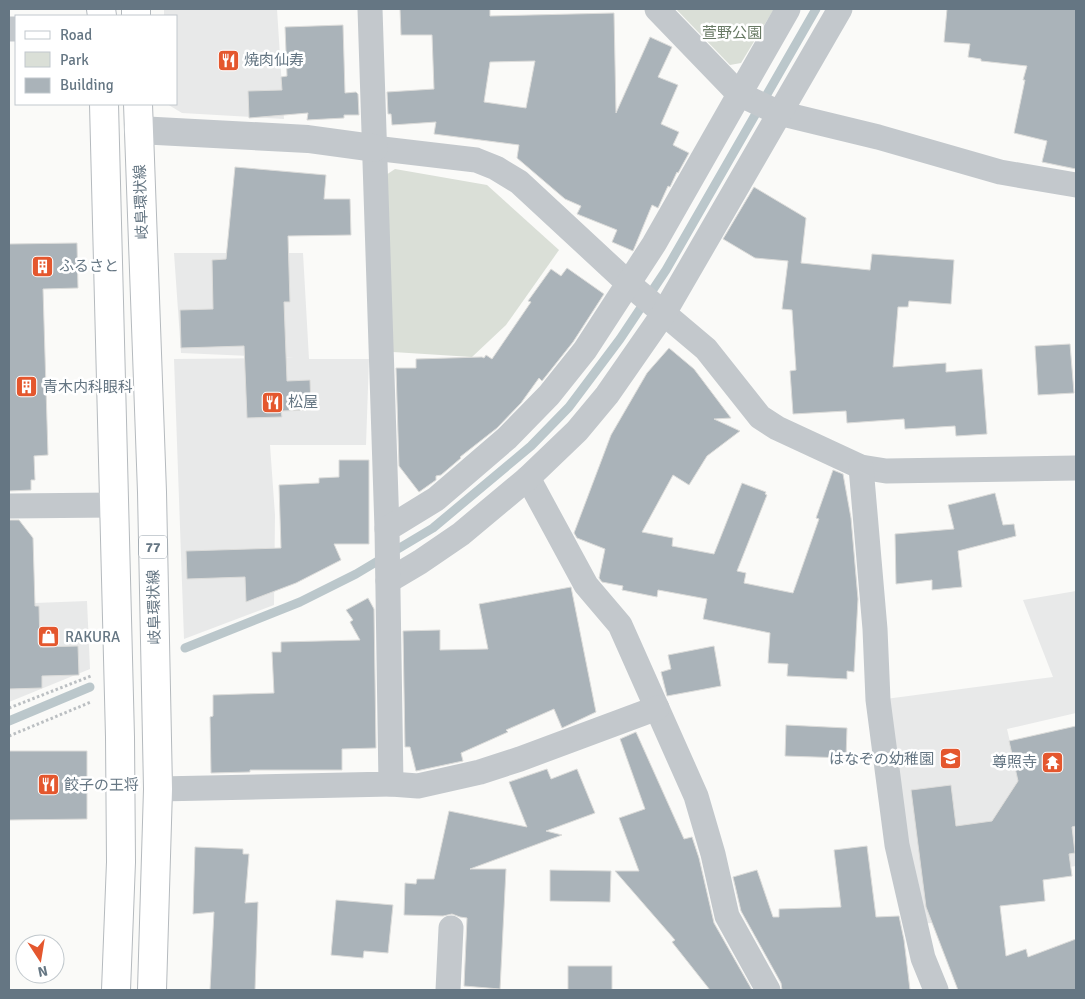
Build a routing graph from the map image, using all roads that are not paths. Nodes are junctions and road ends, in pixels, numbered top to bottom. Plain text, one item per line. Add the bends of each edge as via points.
1 (370, 9) edge
2 (658, 9) edge
3 (788, 9) edge
4 (840, 9) edge
5 (743, 95) junction
6 (104, 105) edge
7 (775, 111) junction
8 (138, 117) edge
9 (374, 148) junction
10 (1076, 185) edge
11 (633, 287) junction
12 (660, 309) junction
13 (861, 466) junction
14 (1076, 468) edge
15 (528, 478) junction
16 (114, 505) junction
17 (9, 506) edge
18 (388, 536) junction
19 (388, 575) junction
20 (657, 708) junction
21 (391, 784) junction
22 (158, 789) junction
23 (451, 928) dead end
24 (116, 990) edge
25 (152, 990) edge
26 (448, 990) edge
27 (768, 990) edge
28 (936, 990) edge

1 - 9 street
2 - 5 street
3 - 5 street
4 - 7 street
5 - 7 street
5 - 11 street via 654,244
6 - 16 main road
7 - 10 street via 1000,172
7 - 12 street
8 - 9 street
8 - 22 main road, 岐阜環状線 / 77 via 152,492
9 - 11 street via 476,160 496,168 519,182
9 - 18 street
11 - 12 street
11 - 18 street via 549,395 436,500
12 - 13 street via 706,350 760,417
12 - 15 street via 607,395 577,431
13 - 14 street via 886,471
13 - 28 street via 878,700 898,845 923,958
15 - 19 street via 461,534 420,562
15 - 20 street via 586,585 620,625
16 - 17 street
16 - 24 main road via 121,862
18 - 19 street
19 - 21 street
20 - 21 street via 480,772 418,786
20 - 27 street via 696,796 714,854 727,916
21 - 22 street
22 - 25 main road, 岐阜環状線 / 77
23 - 26 street

